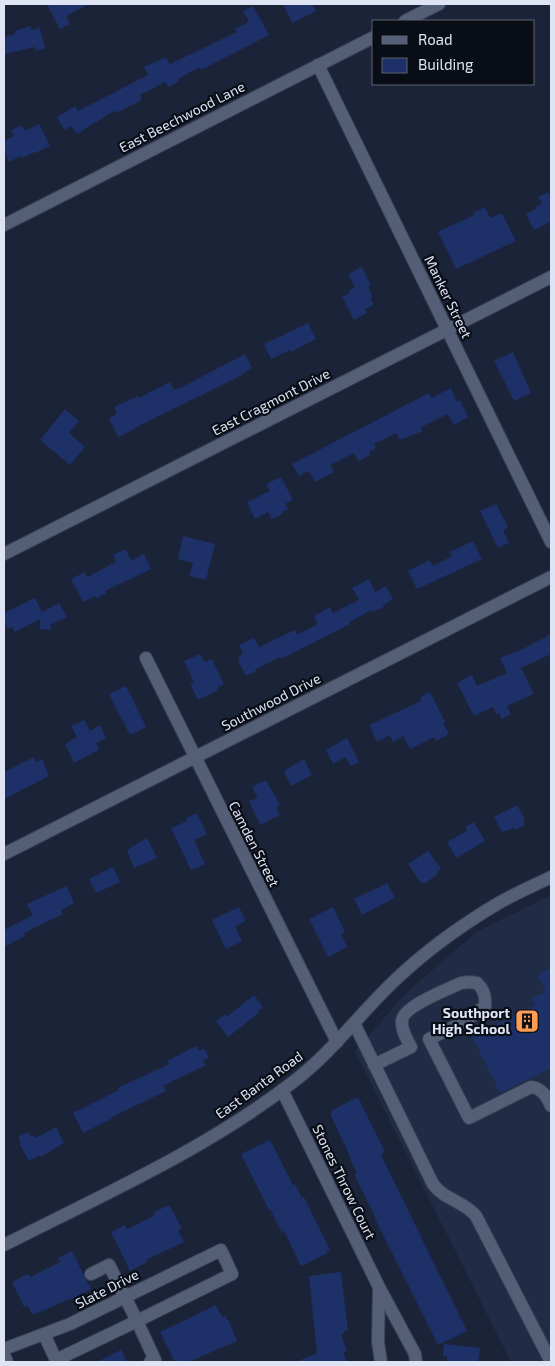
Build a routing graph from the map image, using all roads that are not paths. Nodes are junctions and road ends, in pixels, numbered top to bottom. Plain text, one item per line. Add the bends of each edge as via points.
1 (439, 4) edge
2 (406, 20) edge
3 (372, 38) edge
4 (318, 65) junction
5 (4, 225) edge
6 (551, 277) edge
7 (448, 330) junction
8 (551, 542) edge
9 (4, 554) edge
10 (551, 578) edge
11 (146, 658) dead end
12 (194, 758) junction
13 (4, 854) edge
14 (551, 877) edge
15 (354, 1023) junction
16 (429, 1039) junction
17 (337, 1042) junction
18 (411, 1047) junction
19 (374, 1065) junction
20 (282, 1090) junction
21 (551, 1106) edge
22 (4, 1244) edge
23 (91, 1274) dead end
24 (379, 1286) junction
25 (125, 1297) junction
26 (137, 1321) junction
27 (44, 1334) junction
28 (4, 1348) edge
29 (4, 1355) edge
30 (7, 1362) edge
31 (150, 1362) edge
32 (381, 1362) edge
33 (416, 1362) edge
34 (551, 1362) edge

1 - 2 street
3 - 4 street, East Beechwood Lane
4 - 5 street, East Beechwood Lane
4 - 7 street, Manker Street
6 - 7 street, East Cragmont Drive
7 - 8 street, Manker Street
7 - 9 street, East Cragmont Drive
10 - 12 street, Southwood Drive
11 - 12 street, Camden Street
12 - 13 street, Southwood Drive
12 - 17 street, Camden Street
14 - 15 street, East Banta Road via 497,904 451,934 394,981
15 - 17 street, East Banta Road
15 - 19 street
16 - 18 street
16 - 18 street via 464,1022 485,1006 484,992 477,983 461,983 408,1010 402,1020 402,1028
16 - 21 street via 469,1118 531,1088 543,1092
17 - 20 street, East Banta Road
18 - 19 street
19 - 34 street via 433,1184 438,1191 469,1208 476,1216
20 - 22 street, East Banta Road via 182,1154
20 - 24 street, Stones Throw Court
23 - 25 street via 109,1265
24 - 32 street, Stones Throw Court
24 - 33 street, Stones Throw Court via 415,1354
25 - 26 street
25 - 26 street, Slate Drive via 221,1250 232,1274
25 - 27 street, Slate Drive
26 - 27 street via 56,1360
26 - 31 street via 155,1360
27 - 28 street, Slate Drive
29 - 30 street

